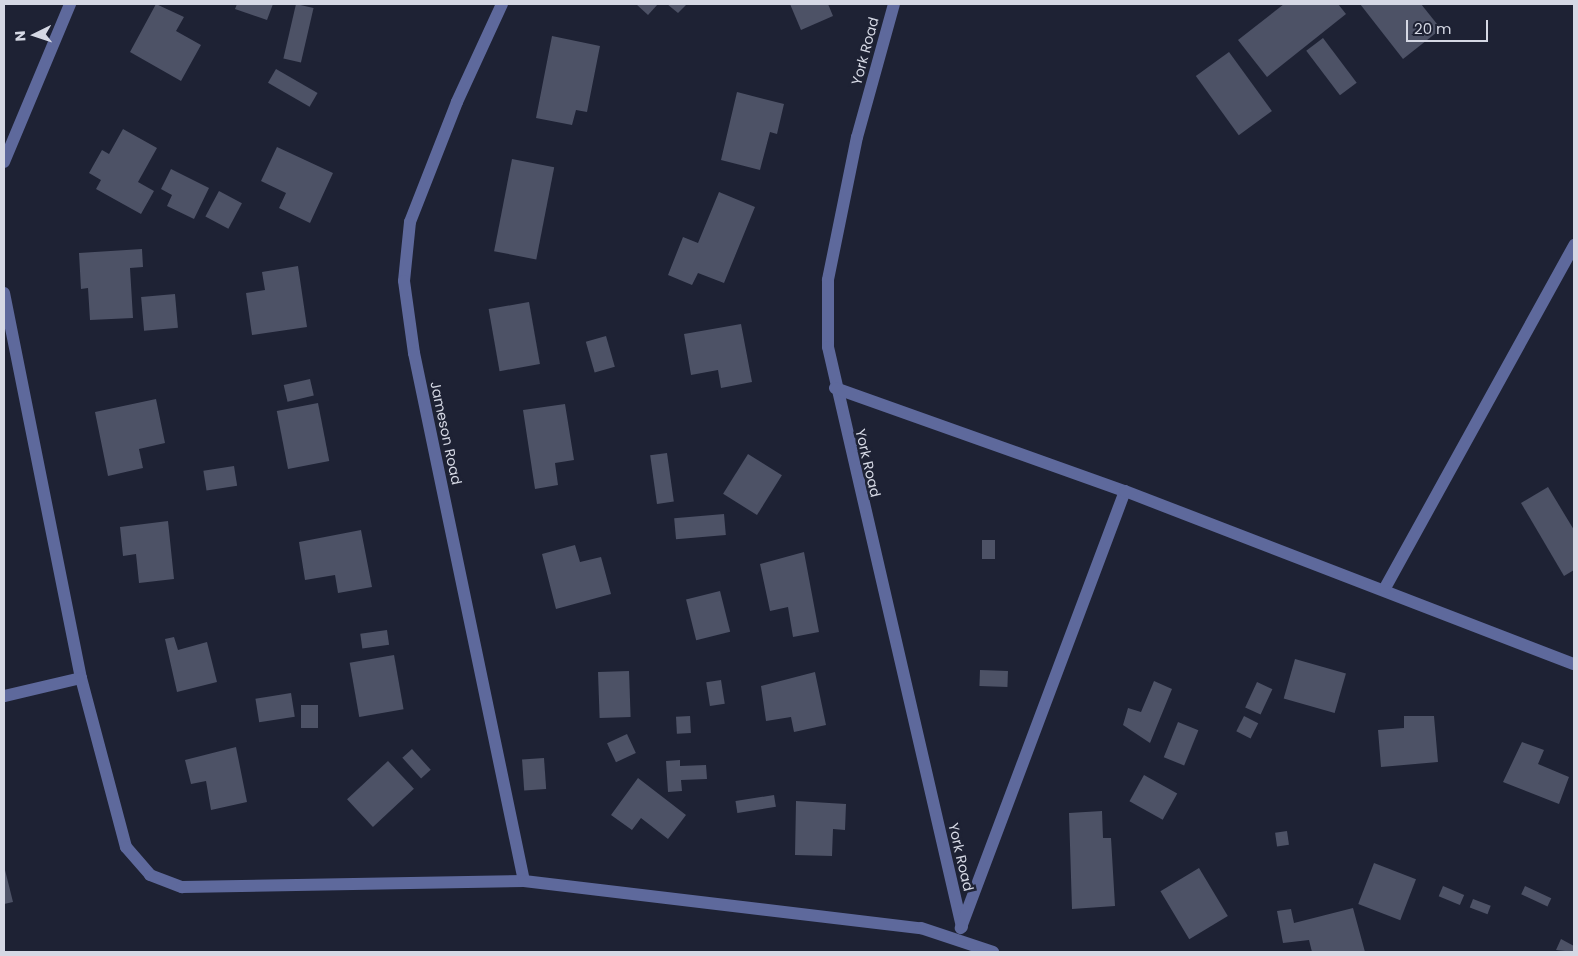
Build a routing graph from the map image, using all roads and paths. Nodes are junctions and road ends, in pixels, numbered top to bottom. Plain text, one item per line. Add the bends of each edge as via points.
1 (70, 4) edge
2 (502, 4) edge
3 (894, 4) edge
4 (4, 162) edge
5 (1574, 245) edge
6 (4, 293) edge
7 (835, 388) junction
8 (1125, 491) junction
9 (1385, 588) junction
10 (1574, 664) edge
11 (81, 678) junction
12 (4, 696) edge
13 (524, 881) junction
14 (962, 928) junction
15 (951, 936) junction
16 (993, 952) edge

1 - 4 street
2 - 13 street, Jameson Road via 456,102 410,222 404,281 414,353
3 - 7 street, York Road via 857,137 828,280 828,347
5 - 9 street
6 - 11 street
7 - 8 street
7 - 14 street, York Road
8 - 9 street
8 - 14 street
9 - 10 street
11 - 12 street
11 - 13 street via 126,847 150,875 182,888
13 - 15 street
14 - 15 street
15 - 16 street

